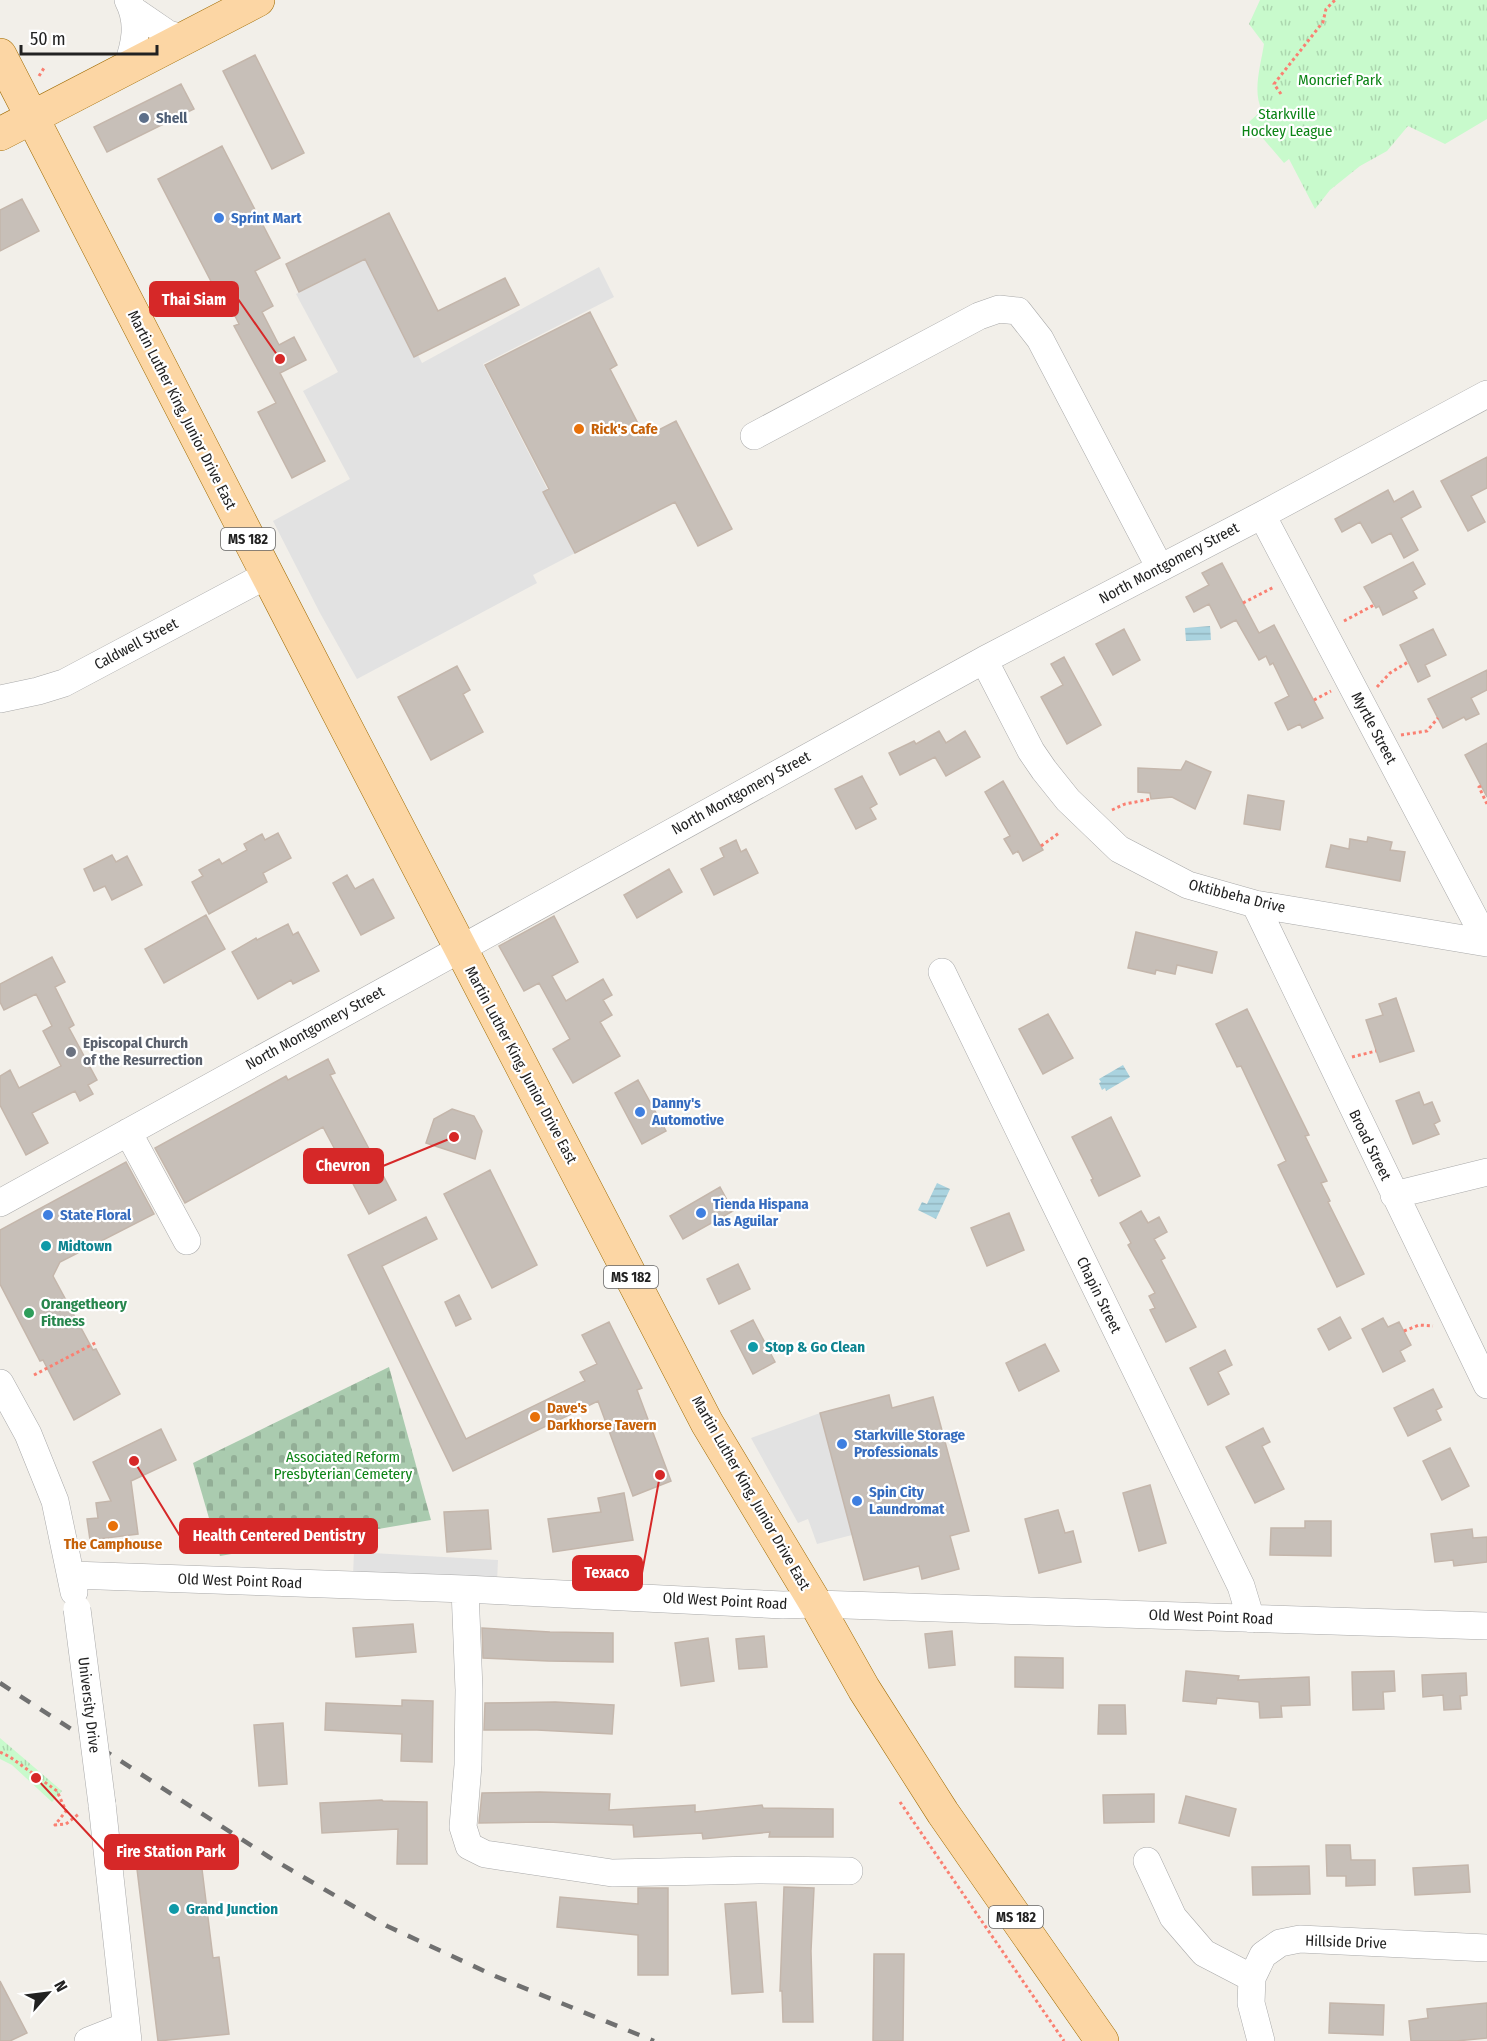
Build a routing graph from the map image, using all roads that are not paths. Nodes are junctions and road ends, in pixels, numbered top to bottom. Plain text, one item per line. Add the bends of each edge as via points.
1 (258, 0) edge
2 (130, 5) edge
3 (184, 38) junction
4 (0, 54) edge
5 (127, 68) junction
6 (32, 116) junction
7 (0, 134) edge
8 (1487, 394) edge
9 (754, 436) dead end
10 (1262, 515) junction
11 (1160, 568) junction
12 (267, 575) junction
13 (984, 660) junction
14 (0, 699) edge
15 (1255, 904) junction
16 (1487, 943) edge
17 (460, 948) junction
18 (942, 972) dead end
19 (128, 1132) junction
20 (1487, 1172) edge
21 (1394, 1196) junction
22 (0, 1203) edge
23 (187, 1241) dead end
24 (0, 1383) edge
25 (1487, 1385) edge
26 (72, 1575) junction
27 (465, 1589) junction
28 (816, 1604) junction
29 (1251, 1619) junction
30 (1487, 1626) edge
31 (1147, 1861) dead end
32 (849, 1871) dead end
33 (1487, 1948) edge
34 (1252, 1978) junction
35 (127, 2034) edge
36 (88, 2041) edge
37 (1102, 2041) edge
38 (1261, 2041) edge

1 - 3 main road
2 - 3 street via 168,34
2 - 5 street via 136,33
3 - 5 main road
4 - 6 main road, Martin Luther King, Junior Drive East / MS 182
5 - 6 main road
6 - 7 main road
6 - 12 main road, Martin Luther King, Junior Drive East / MS 182
8 - 10 street, North Montgomery Street
9 - 11 street via 979,316 999,309 1018,311 1040,339
10 - 11 street, North Montgomery Street
10 - 16 street, Myrtle Street
11 - 13 street, North Montgomery Street
12 - 14 street, Caldwell Street via 64,683
12 - 17 main road, Martin Luther King, Junior Drive East / MS 182
13 - 15 street, Oktibbeha Drive via 1031,751 1062,794 1090,823 1119,849 1188,885
13 - 17 street, North Montgomery Street
15 - 16 street, Oktibbeha Drive
15 - 21 street, Broad Street
17 - 19 street, North Montgomery Street
17 - 28 main road, Martin Luther King, Junior Drive East / MS 182 via 707,1423
18 - 29 street, Chapin Street via 1237,1578
19 - 22 street, North Montgomery Street
19 - 23 street
20 - 21 street
21 - 25 street, Broad Street
24 - 26 street, University Drive via 41,1464 58,1512
26 - 27 street, Old West Point Road
26 - 35 street, University Drive, bridge via 93,1807
27 - 28 street, Old West Point Road
27 - 32 street via 469,1690 463,1827 469,1846 485,1854 612,1873
28 - 29 street, Old West Point Road
28 - 37 main road, Martin Luther King, Junior Drive East / MS 182 via 864,1689 943,1813
29 - 30 street, Old West Point Road
31 - 34 street via 1173,1917 1204,1953
33 - 34 street, Hillside Drive via 1300,1939 1280,1943 1263,1955
34 - 38 street via 1251,2003
35 - 36 street

